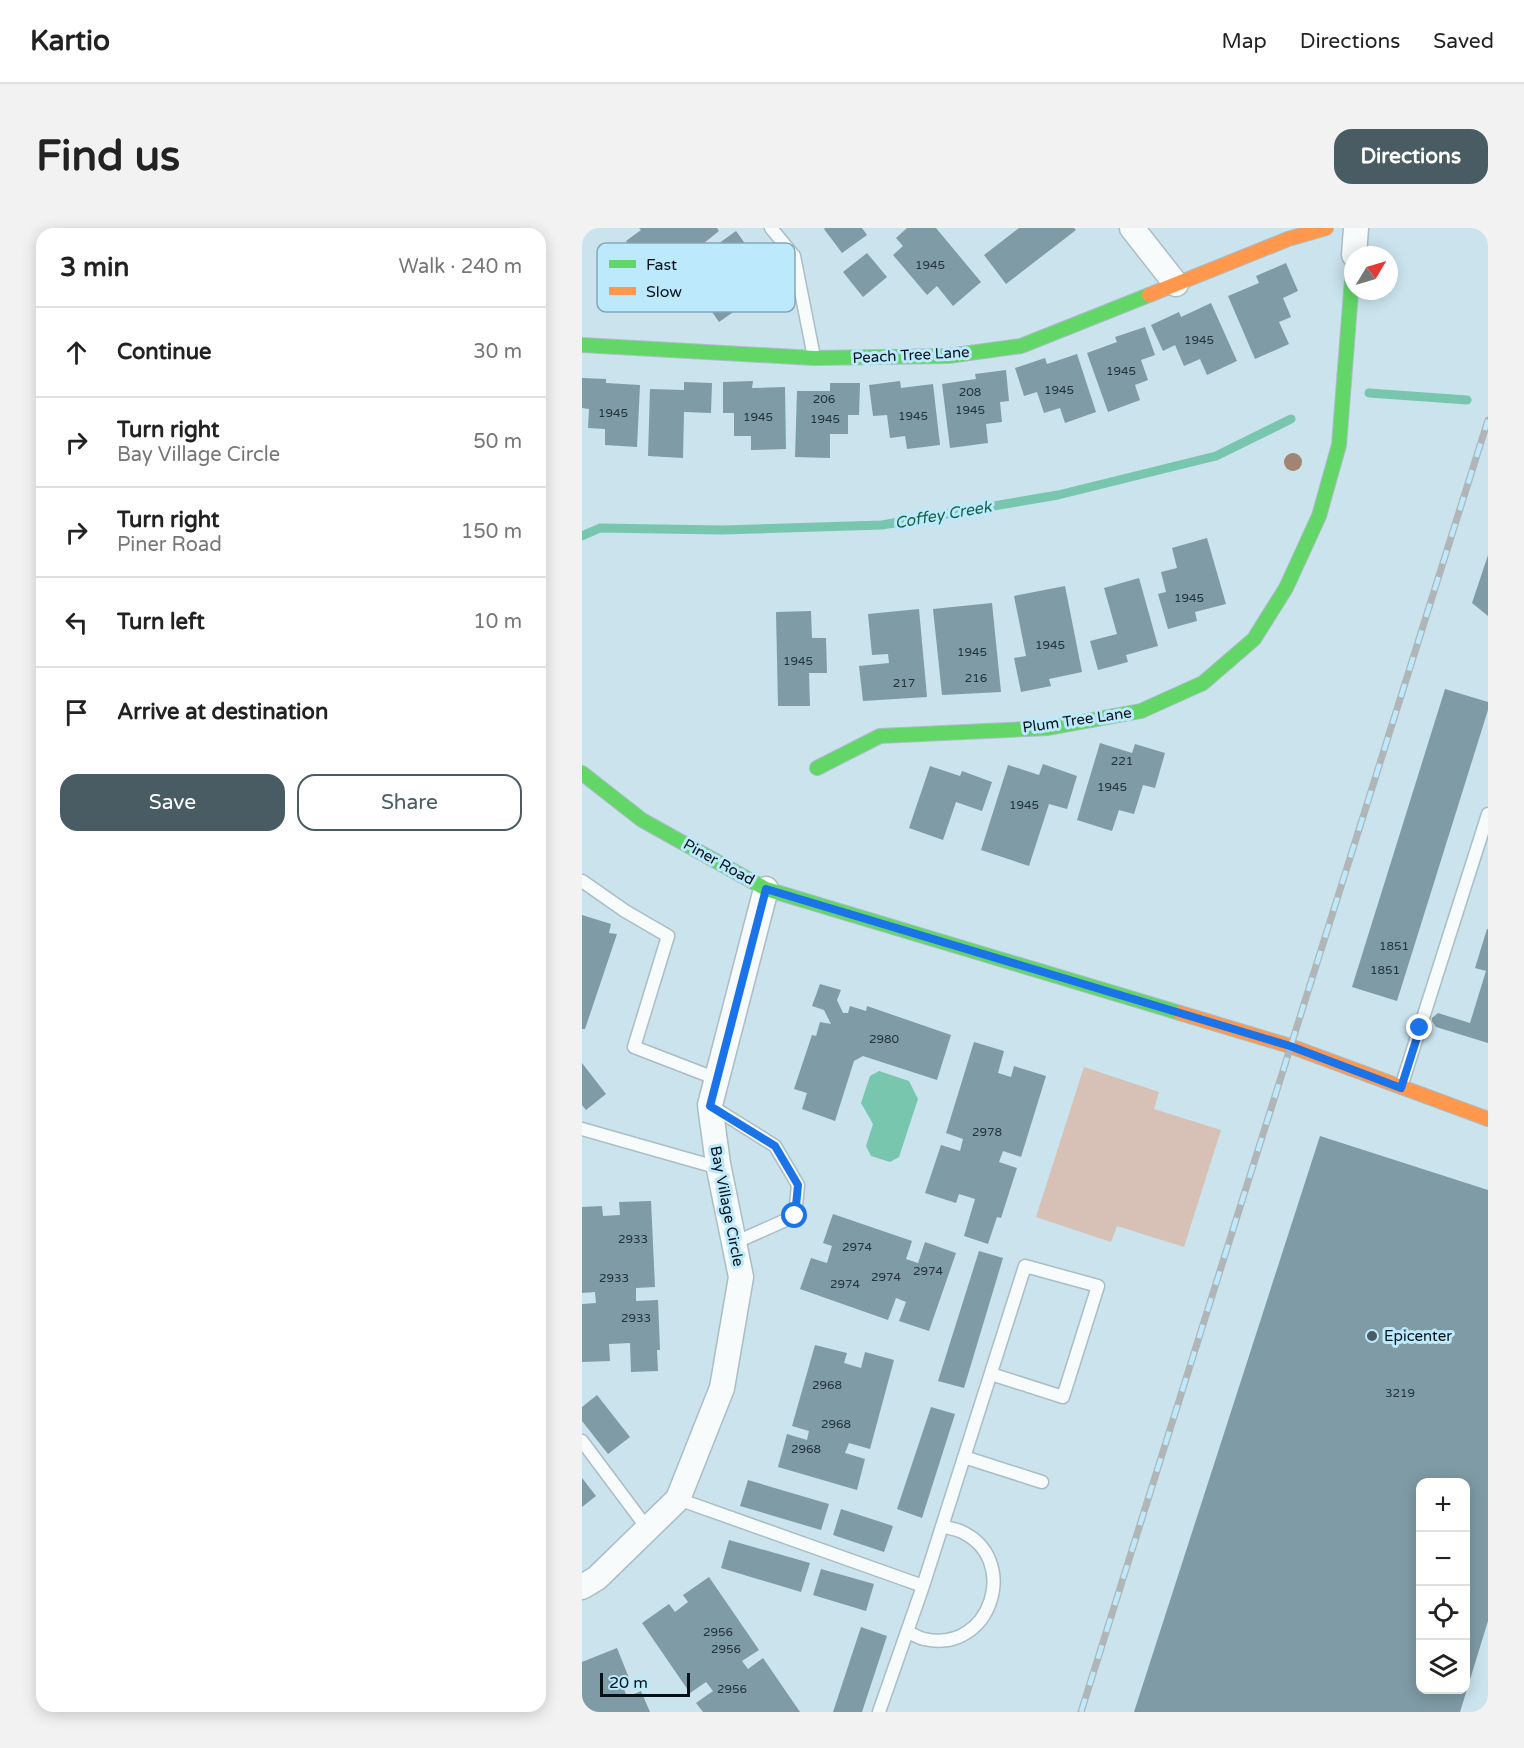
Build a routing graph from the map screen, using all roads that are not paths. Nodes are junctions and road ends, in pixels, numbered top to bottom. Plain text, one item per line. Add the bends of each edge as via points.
1 (771, 228) edge
2 (1132, 228) edge
3 (1326, 228) edge
4 (1356, 228) edge
5 (783, 243) edge
6 (1355, 246) edge
7 (795, 261) edge
8 (1176, 284) junction
9 (1350, 300) edge
10 (582, 345) edge
11 (814, 358) junction
12 (817, 768) dead end
13 (582, 773) edge
14 (1488, 814) edge
15 (582, 881) edge
16 (766, 889) junction
17 (717, 1079) junction
18 (1401, 1088) junction
19 (710, 1106) junction
20 (1488, 1119) edge
21 (582, 1129) edge
22 (719, 1168) junction
23 (734, 1243) junction
24 (991, 1374) junction
25 (582, 1441) edge
26 (964, 1457) junction
27 (1042, 1482) dead end
28 (678, 1498) junction
29 (942, 1526) junction
30 (647, 1528) junction
31 (923, 1586) junction
32 (582, 1587) edge
33 (907, 1632) junction
34 (879, 1712) edge

1 - 5 lane
2 - 8 street
3 - 8 street, Peach Tree Lane
4 - 6 street
7 - 11 lane
8 - 11 street, Peach Tree Lane via 1021,346 948,356
9 - 12 street, Plum Tree Lane via 1339,445 1319,516 1286,588 1254,639 1203,683 1141,711 1048,728 880,736
10 - 11 street, Peach Tree Lane
13 - 16 street, Piner Road via 642,820
14 - 18 lane
15 - 17 lane via 668,936 634,1047
16 - 17 street, Bay Village Circle
16 - 18 street, Piner Road via 1290,1046
17 - 19 street, Bay Village Circle
18 - 20 street, Piner Road
19 - 22 street, Bay Village Circle
19 - 23 lane via 775,1146 798,1185 795,1216
21 - 22 lane
22 - 23 street, Bay Village Circle
23 - 28 street, Bay Village Circle via 741,1277 722,1388
24 - 24 lane via 1025,1266 1098,1286 1062,1397
24 - 26 lane
25 - 30 lane
26 - 27 lane
26 - 29 lane
28 - 30 street, Bay Village Circle
28 - 31 lane
29 - 31 lane
29 - 33 lane via 976,1541 994,1574 994,1592 977,1625 961,1636 924,1639
30 - 32 street, Bay Village Circle via 597,1578
31 - 33 lane
33 - 34 lane

